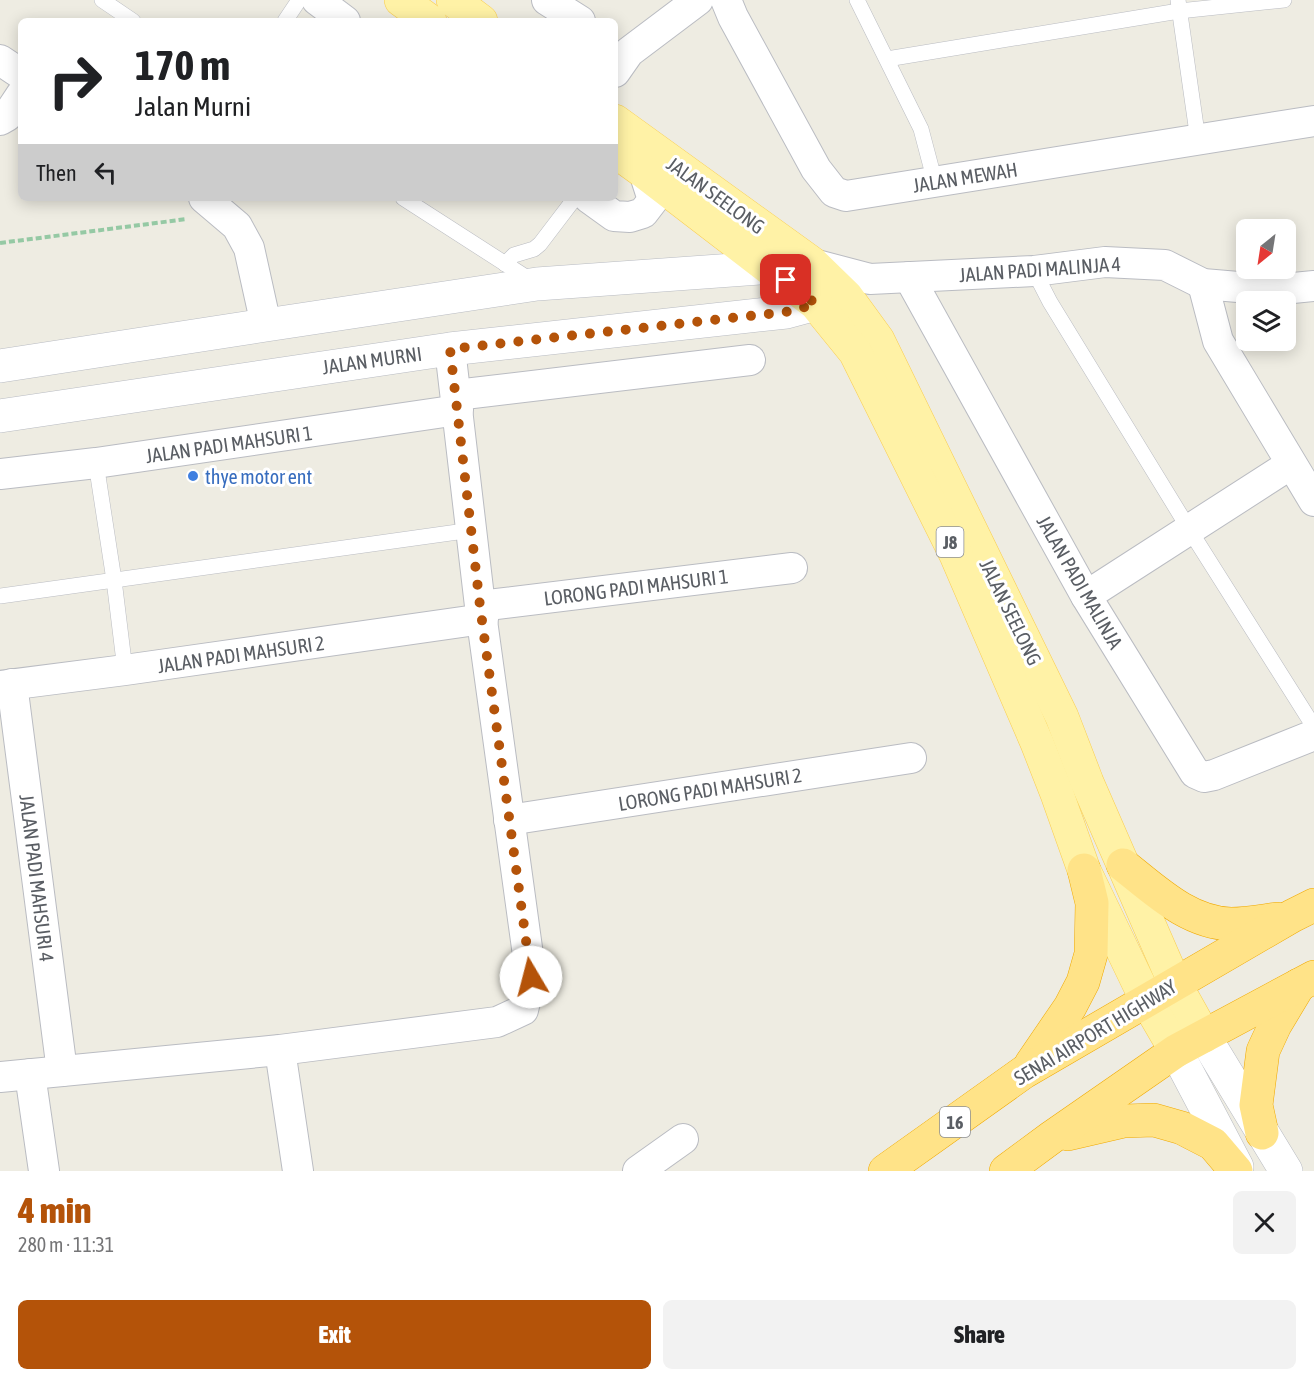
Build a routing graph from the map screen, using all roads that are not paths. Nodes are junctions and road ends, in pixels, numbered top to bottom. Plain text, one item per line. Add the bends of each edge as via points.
1 (102, 0) edge
2 (299, 0) edge
3 (316, 0) edge
4 (401, 0) edge
5 (547, 0) edge
6 (698, 0) edge
7 (726, 0) edge
8 (857, 0) edge
9 (1284, 0) edge
10 (1179, 5) edge
11 (448, 6) edge
12 (129, 18) edge
13 (287, 18) edge
14 (341, 18) edge
15 (474, 18) edge
16 (575, 18) edge
17 (620, 56) edge
18 (887, 59) junction
19 (0, 60) edge
20 (18, 72) edge
21 (18, 100) edge
22 (0, 120) edge
23 (1314, 121) edge
24 (618, 123) edge
25 (1198, 140) junction
26 (618, 154) edge
27 (645, 172) junction
28 (935, 182) junction
29 (408, 201) edge
30 (573, 201) edge
31 (594, 201) edge
32 (213, 206) edge
33 (505, 264) junction
34 (813, 264) junction
35 (770, 268) junction
36 (1034, 271) junction
37 (909, 277) junction
38 (537, 284) junction
39 (1203, 284) junction
40 (1314, 286) edge
41 (844, 293) junction
42 (266, 325) junction
43 (450, 349) junction
44 (750, 360) dead end
45 (0, 366) edge
46 (457, 402) junction
47 (0, 416) edge
48 (96, 463) junction
49 (1291, 464) junction
50 (0, 474) edge
51 (1314, 501) edge
52 (1189, 529) junction
53 (472, 530) junction
54 (792, 568) dead end
55 (114, 580) junction
56 (0, 596) edge
57 (1086, 596) junction
58 (481, 613) junction
59 (124, 670) junction
60 (6, 685) edge
61 (1314, 727) edge
62 (1314, 735) edge
63 (911, 758) dead end
64 (509, 820) junction
65 (1123, 865) junction
66 (1084, 870) junction
67 (1303, 911) edge
68 (1307, 981) edge
69 (1175, 984) junction
70 (1147, 1001) junction
71 (1204, 1036) junction
72 (280, 1050) junction
73 (1176, 1052) junction
74 (62, 1071) junction
75 (1024, 1072) junction
76 (30, 1074) junction
77 (0, 1077) edge
78 (1262, 1133) junction
79 (1052, 1137) junction
80 (683, 1139) dead end
81 (44, 1171) edge
82 (298, 1171) edge
83 (638, 1171) edge
84 (885, 1171) edge
85 (1006, 1171) edge
86 (1238, 1171) edge
87 (1286, 1171) edge

1 - 12 lane
2 - 13 lane
3 - 14 street
4 - 11 main road
5 - 16 street
6 - 17 street
7 - 28 street, JALAN MEWAH via 816,169 834,192 846,195
8 - 18 lane
9 - 10 lane
10 - 18 lane
10 - 25 lane
11 - 15 main road
18 - 28 lane via 921,129
19 - 20 street
21 - 22 street
23 - 25 street, JALAN MEWAH
24 - 34 main road, JALAN SEELONG / J8
25 - 28 street, JALAN MEWAH
26 - 27 main road, JALAN SEELONG / J8
27 - 31 street via 653,200 643,213 614,216
27 - 35 main road, JALAN SEELONG / J8
29 - 33 lane
30 - 33 lane via 540,244 514,255
32 - 42 street via 237,226 249,248
33 - 38 lane
34 - 35 main road
34 - 41 main road, JALAN SEELONG / J8
35 - 38 main road
35 - 41 main road, JALAN SEELONG / J8
36 - 37 street, JALAN PADI MALINJA 4
36 - 39 street, JALAN PADI MALINJA 4 via 1104,262 1165,265
36 - 52 lane
37 - 41 street, JALAN PADI MALINJA 4
37 - 57 street, JALAN PADI MALINJA
38 - 42 main road
39 - 40 street, JALAN PADI MALINJA 4 via 1273,290
39 - 49 street via 1218,341
41 - 43 main road, JALAN MURNI via 786,312
41 - 65 main road, JALAN SEELONG / J8 via 878,340 1025,641 1062,717
41 - 66 main road, JALAN SEELONG / J8 via 855,352 956,555 1037,743
42 - 45 main road
43 - 46 street
43 - 47 main road, JALAN MURNI
44 - 46 street, JALAN PADI MAHSURI 1
46 - 48 street, JALAN PADI MAHSURI 1
46 - 53 street
48 - 50 street, JALAN PADI MAHSURI 1
48 - 55 lane
49 - 51 street
49 - 52 street
52 - 57 street
52 - 61 lane
53 - 55 lane
53 - 58 street
54 - 58 street, LORONG PADI MAHSURI 1
55 - 56 lane
55 - 59 lane
57 - 62 street, JALAN PADI MALINJA via 1195,773 1204,777 1214,775
58 - 59 street, JALAN PADI MAHSURI 2
58 - 64 street
59 - 60 street, JALAN PADI MAHSURI 2
60 - 74 street, JALAN PADI MAHSURI 4
63 - 64 street, LORONG PADI MAHSURI 2
64 - 72 street via 531,977 523,1010 497,1022
65 - 67 highway via 1172,904 1208,921 1256,922
65 - 69 main road, JALAN SEELONG / J8
66 - 70 main road, JALAN SEELONG / J8
66 - 75 highway via 1092,903 1091,954 1086,973 1070,1007
67 - 69 highway, SENAI AIRPORT HIGHWAY / 16
68 - 71 highway
68 - 78 highway via 1275,1025 1263,1051 1256,1105
69 - 70 highway, SENAI AIRPORT HIGHWAY / 16
69 - 71 main road, JALAN SEELONG / J8
70 - 73 main road, JALAN SEELONG / J8
70 - 75 highway, SENAI AIRPORT HIGHWAY / 16
71 - 73 highway
71 - 78 main road
72 - 74 street
72 - 82 street
73 - 79 highway
73 - 86 main road
74 - 76 street
75 - 84 highway, SENAI AIRPORT HIGHWAY / 16
76 - 77 street
76 - 81 street
78 - 87 main road
79 - 85 highway
79 - 86 highway via 1124,1121 1154,1120 1182,1128 1213,1144
80 - 83 street

